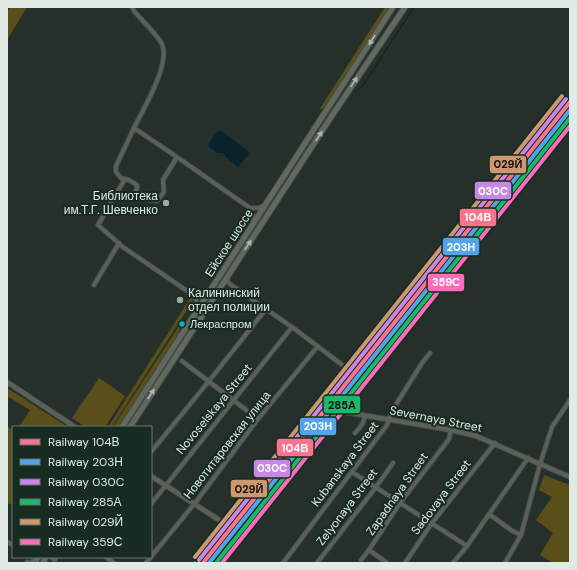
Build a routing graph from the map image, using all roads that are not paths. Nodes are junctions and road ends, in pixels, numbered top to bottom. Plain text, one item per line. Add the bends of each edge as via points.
1 (132, 7) edge
2 (393, 7) edge
3 (405, 7) edge
4 (134, 128) junction
5 (178, 157) junction
6 (125, 180) junction
7 (271, 197) junction
8 (250, 208) junction
9 (252, 226) junction
10 (119, 243) junction
11 (227, 278) junction
12 (216, 282) junction
13 (94, 285) dead end
14 (230, 285) junction
15 (221, 286) junction
16 (196, 297) junction
17 (266, 309) junction
18 (197, 312) junction
19 (292, 327) junction
20 (318, 346) junction
21 (430, 353) dead end
22 (182, 361) dead end
23 (209, 381) junction
24 (7, 382) edge
25 (234, 400) junction
26 (570, 400) edge
27 (365, 416) junction
28 (258, 419) junction
29 (389, 420) junction
30 (73, 426) edge
31 (123, 426) edge
32 (131, 426) edge
33 (451, 430) junction
34 (355, 433) dead end
35 (495, 443) junction
36 (152, 451) edge
37 (528, 458) junction
38 (393, 463) dead end
39 (540, 464) junction
40 (352, 472) junction
41 (152, 477) edge
42 (570, 477) edge
43 (166, 485) junction
44 (376, 487) junction
45 (152, 503) edge
46 (194, 503) junction
47 (400, 503) junction
48 (489, 514) junction
49 (223, 522) junction
50 (432, 523) junction
51 (241, 534) junction
52 (521, 535) junction
53 (467, 546) junction
54 (369, 550) junction
55 (152, 556) edge
56 (36, 558) edge
57 (108, 558) edge
58 (361, 560) dead end
59 (27, 562) edge
60 (104, 563) edge
61 (114, 563) edge
62 (196, 563) edge
63 (218, 563) edge
64 (284, 563) edge
65 (317, 563) edge
66 (387, 563) edge
67 (405, 563) edge
68 (453, 563) edge
69 (505, 563) edge

1 - 4 street via 162,43 165,53 160,71
2 -> 7 main road, Ейское шоссе
11 -> 3 main road, Ейское шоссе
4 - 5 street
4 - 6 street via 116,166 116,172
5 - 6 street via 163,180 164,192 157,201 144,199 134,193 137,185
5 - 8 street
6 - 10 street via 98,225
7 - 8 street via 262,207
7 - 9 main road, Ейское шоссе
8 - 9 street via 254,217
9 - 12 main road, Ейское шоссе
10 - 13 street
10 - 16 street
11 - 14 street
11 - 15 main road, Ейское шоссе
12 - 16 street via 207,293
12 - 18 main road, Ейское шоссе
14 - 15 street
14 - 17 street
32 -> 15 main road, Ейское шоссе
16 - 18 street
17 - 19 street
17 - 23 street
18 - 31 main road, Ейское шоссе
19 - 20 street
19 - 25 street, Novoselskaya Street
20 - 28 street, Новотитаровская улица
20 - 49 street via 349,370 347,378 247,505
21 - 29 street, Kubanskaya Street via 395,405
22 - 23 street
23 - 25 street
23 - 36 street
24 - 30 street
25 - 28 street
25 - 43 street, Novoselskaya Street
26 - 39 street via 552,427
27 - 29 street, Severnaya Street
27 - 34 street
27 - 51 street, Severnaya Street via 338,411
28 - 46 street, Новотитаровская улица
29 - 33 street, Severnaya Street
29 - 40 street, Kubanskaya Street
33 - 35 street, Severnaya Street
33 - 47 street, Zapadnaya Street via 449,439
35 - 37 street, Severnaya Street
35 - 50 street, Sadovaya Street
37 - 39 street, Severnaya Street
37 - 48 street
38 - 44 street, Zelyonaya Street
39 - 42 street, Severnaya Street
39 - 52 street
40 - 44 street
40 - 64 street, Kubanskaya Street
41 - 43 street
43 - 45 street, Novoselskaya Street
43 - 46 street
44 - 47 street
44 - 65 street, Zelyonaya Street
46 - 49 street
46 - 55 street, Новотитаровская улица
47 - 50 street
47 - 54 street, Zapadnaya Street
48 - 52 street
48 - 53 street
49 - 51 street
49 - 62 street via 216,537
50 - 53 street
50 - 67 street, Sadovaya Street
51 - 63 street
52 - 69 street
53 - 68 street
54 - 58 street
54 - 66 street, Zapadnaya Street
56 - 59 street via 33,562
57 - 60 street
57 - 61 street

